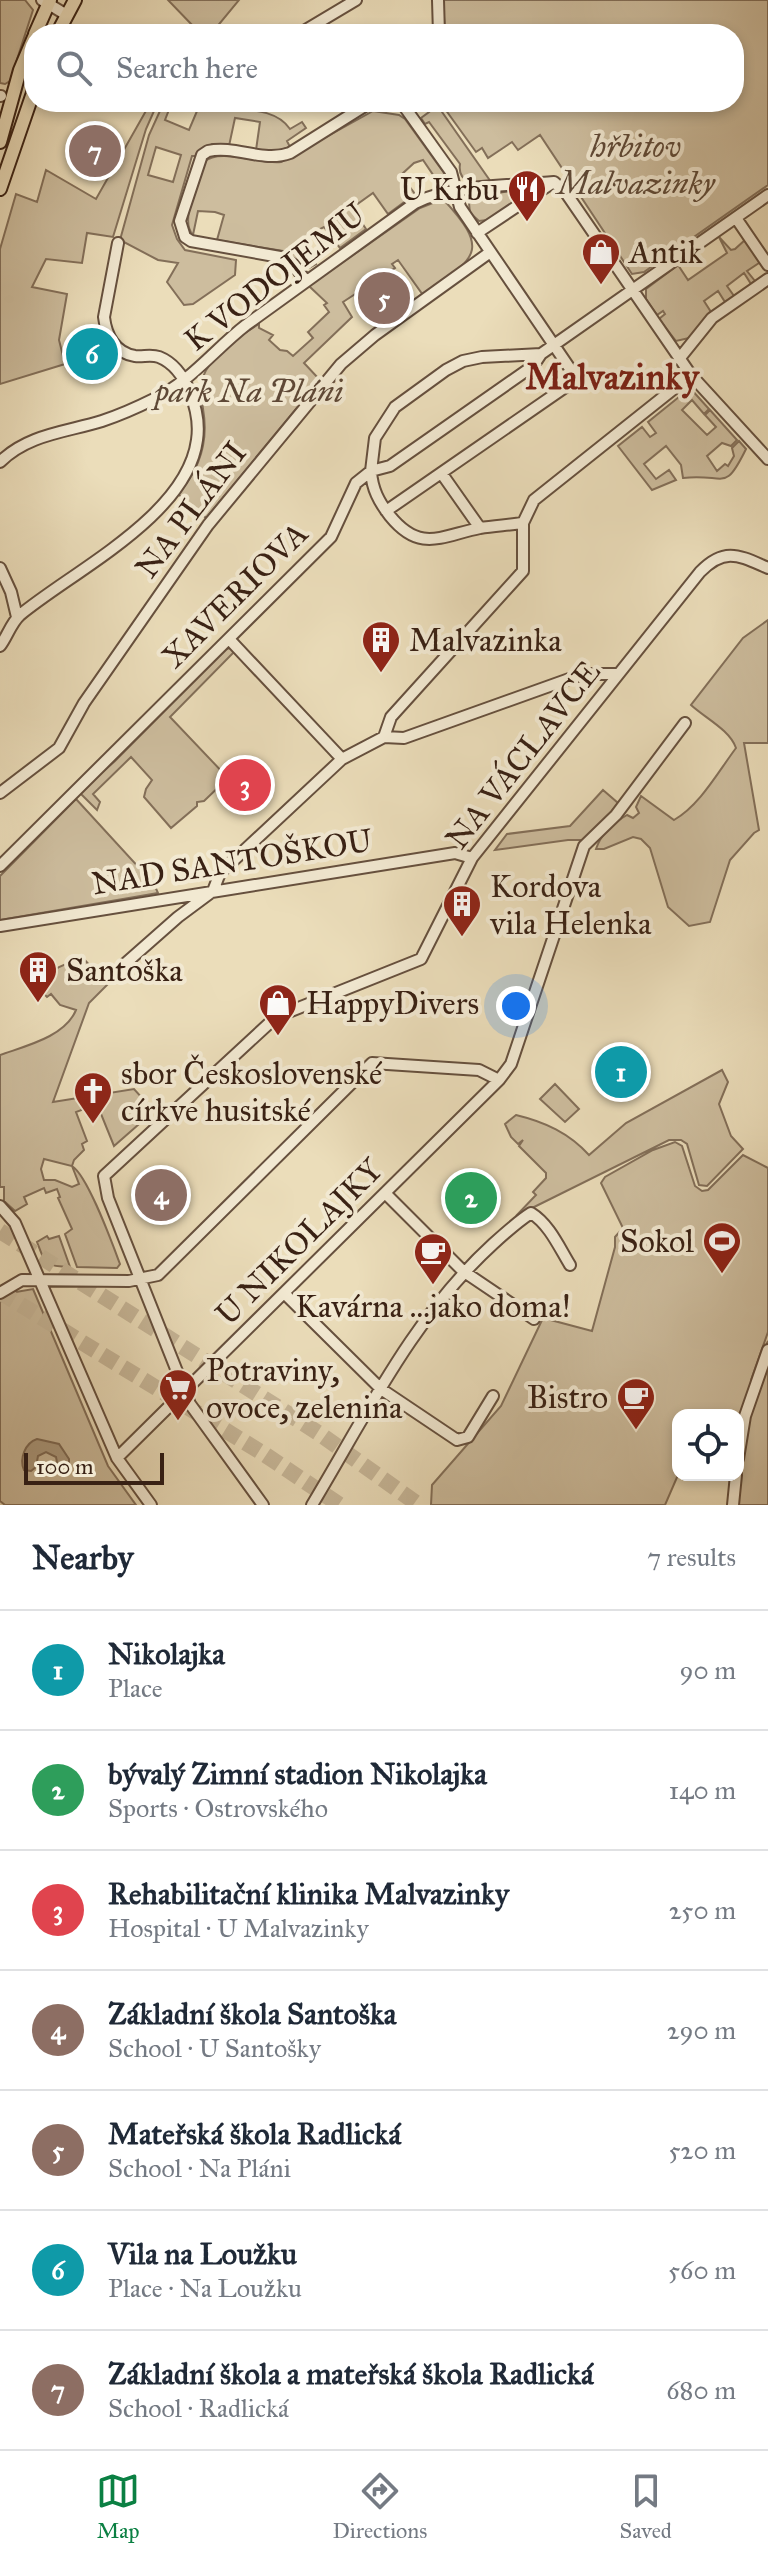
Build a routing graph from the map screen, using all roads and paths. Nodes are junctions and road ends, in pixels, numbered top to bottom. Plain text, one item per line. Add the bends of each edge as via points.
1 (75, 0) edge
2 (356, 0) edge
3 (438, 0) edge
4 (47, 1) edge
5 (65, 14) junction
6 (38, 24) edge
7 (61, 24) edge
8 (316, 24) edge
9 (439, 24) edge
10 (24, 60) edge
11 (26, 112) edge
12 (355, 112) edge
13 (408, 112) edge
14 (0, 142) edge
15 (554, 182) junction
16 (0, 189) edge
17 (455, 191) junction
18 (768, 195) edge
19 (736, 218) junction
20 (477, 233) junction
21 (118, 243) dead end
22 (489, 253) junction
23 (768, 265) edge
24 (768, 279) edge
25 (306, 281) junction
26 (631, 290) junction
27 (554, 345) junction
28 (541, 354) junction
29 (679, 359) junction
30 (691, 375) junction
31 (184, 381) junction
32 (768, 459) edge
33 (0, 462) edge
34 (371, 471) junction
35 (442, 474) junction
36 (386, 511) junction
37 (523, 523) junction
38 (480, 528) junction
39 (0, 568) edge
40 (768, 568) edge
41 (17, 617) junction
42 (229, 639) junction
43 (0, 646) edge
44 (617, 674) junction
45 (685, 723) dead end
46 (384, 737) junction
47 (342, 759) junction
48 (0, 793) edge
49 (472, 858) junction
50 (0, 866) edge
51 (213, 891) junction
52 (0, 926) edge
53 (110, 977) dead end
54 (499, 1080) junction
55 (385, 1193) junction
56 (0, 1206) edge
57 (570, 1265) dead end
58 (463, 1271) junction
59 (40, 1279) junction
60 (141, 1280) junction
61 (0, 1293) edge
62 (284, 1293) junction
63 (534, 1319) dead end
64 (768, 1350) edge
65 (381, 1389) junction
66 (184, 1391) junction
67 (493, 1396) dead end
68 (744, 1422) edge
69 (117, 1458) junction
70 (735, 1481) edge
71 (151, 1505) edge
72 (263, 1505) edge
73 (312, 1505) edge
74 (733, 1505) edge

1 - 5 main road
2 - 8 street
3 - 9 street
4 - 5 street
4 - 6 main road
5 - 7 main road
10 - 14 main road
11 - 16 main road
12 - 25 street via 279,157 208,151 180,221 181,232 191,241 280,257
13 - 17 street via 451,172
15 - 17 street, K VODOJEMU
15 - 20 street
15 - 26 street
17 - 20 street
17 - 25 street, K VODOJEMU via 415,203
18 - 19 street
19 - 23 street
19 - 26 street
20 - 22 street
21 - 31 street via 104,317 109,337 134,356 164,359
22 - 27 street
22 - 48 street, NA PLÁNI via 341,364 208,525 84,703 59,748
24 - 29 street via 712,318
25 - 31 street, K VODOJEMU via 220,345
26 - 27 street
26 - 29 street
27 - 28 street
27 - 35 street via 577,379
28 - 34 street via 533,366 390,466
28 - 34 street, XAVERIOVA via 482,357 446,370 388,416 375,438
29 - 30 street
30 - 32 street
30 - 37 street via 534,500
31 - 33 street via 104,420 34,439
31 - 41 street, K VODOJEMU via 198,428 195,454 177,487 113,549
34 - 36 street via 371,484
34 - 42 street, XAVERIOVA via 356,483 331,537
35 - 36 street
35 - 38 street
36 - 38 street via 415,537 430,540
37 - 38 street
37 - 46 street via 523,571 391,717
39 - 41 street
40 - 44 street, NA VÁCLAVCE via 735,556 715,559
41 - 43 street, K VODOJEMU
42 - 47 street
42 - 50 street, XAVERIOVA
44 - 46 street via 583,674 404,738
44 - 49 street, NA VÁCLAVCE
45 - 54 street, U NIKOLAJKY via 616,815 584,846 511,1064
46 - 47 street
47 - 51 street via 220,873
49 - 51 street, NAD SANTOŠKOU via 455,853
49 - 60 street, NA VÁCLAVCE via 421,959 276,1017 104,1176
51 - 52 street, NAD SANTOŠKOU
51 - 53 street
54 - 55 street, U NIKOLAJKY
54 - 60 street via 479,1070 372,1063 160,1273
55 - 58 street
55 - 62 street, U NIKOLAJKY
56 - 59 street via 15,1223
57 - 58 street via 549,1230 531,1213
58 - 63 street
58 - 65 street
59 - 60 street
59 - 61 street via 22,1280
59 - 69 street
60 - 66 street
62 - 65 street
62 - 66 street, U NIKOLAJKY
64 - 68 street
65 - 67 street via 460,1440 467,1438
65 - 73 street
66 - 69 street, U NIKOLAJKY
66 - 72 street
69 - 71 street
70 - 74 street

